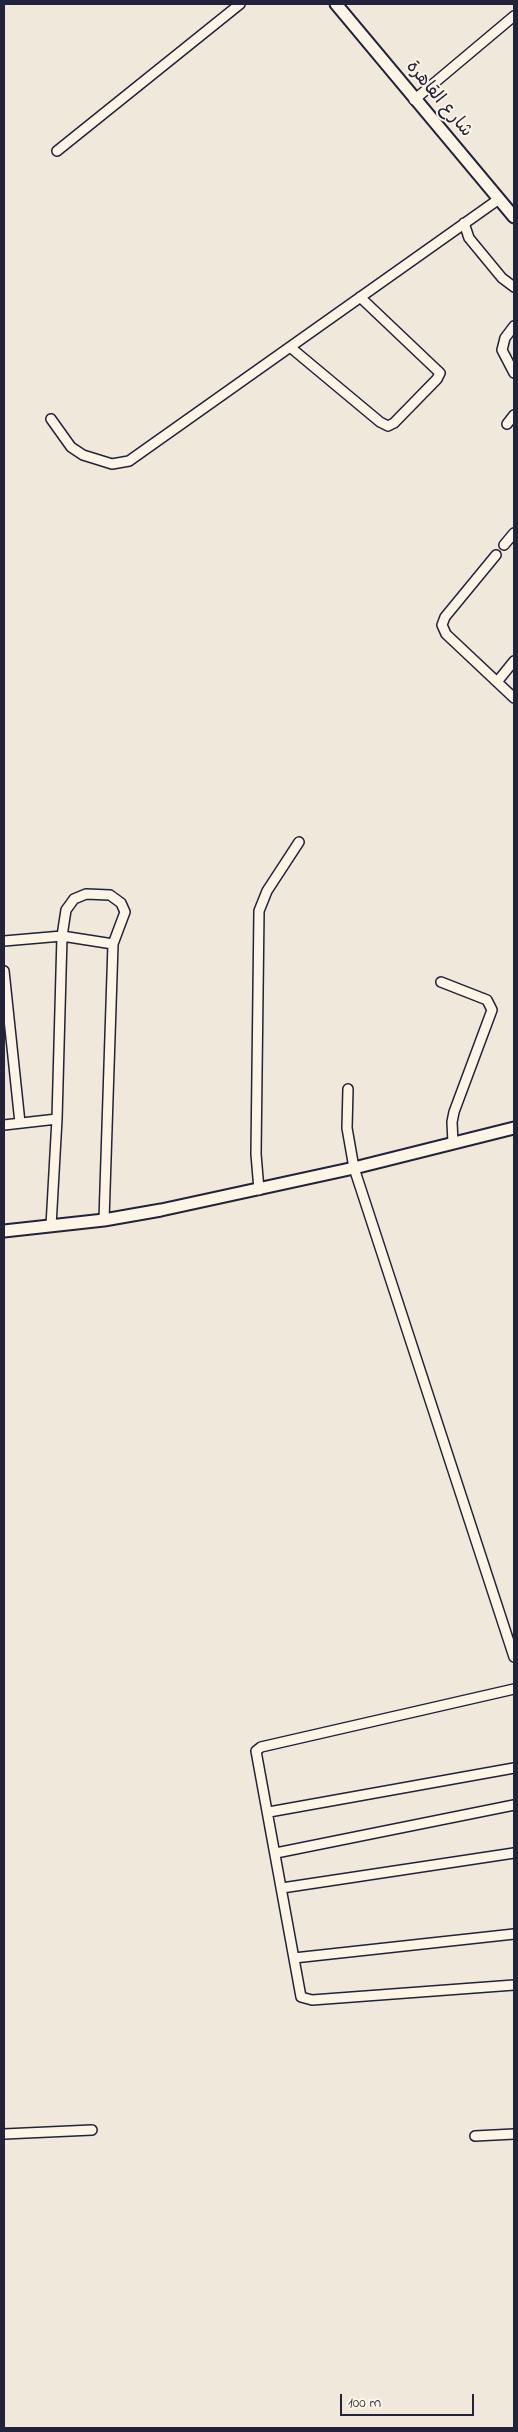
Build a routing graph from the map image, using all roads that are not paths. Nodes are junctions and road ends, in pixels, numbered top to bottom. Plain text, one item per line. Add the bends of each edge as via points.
1 (240, 4) edge
2 (336, 4) edge
3 (514, 16) edge
4 (414, 100) junction
5 (57, 151) dead end
6 (499, 199) junction
7 (514, 217) edge
8 (464, 223) junction
9 (514, 288) edge
10 (360, 297) junction
11 (514, 326) edge
12 (290, 346) junction
13 (514, 373) edge
14 (514, 415) edge
15 (51, 419) dead end
16 (507, 424) dead end
17 (514, 533) edge
18 (504, 545) dead end
19 (496, 555) dead end
20 (514, 661) edge
21 (496, 682) junction
22 (514, 698) edge
23 (299, 842) dead end
24 (62, 936) junction
25 (4, 941) edge
26 (113, 944) junction
27 (4, 971) edge
28 (441, 982) dead end
29 (348, 1088) dead end
30 (57, 1120) junction
31 (20, 1123) junction
32 (4, 1125) edge
33 (514, 1128) edge
34 (453, 1144) junction
35 (354, 1168) junction
36 (259, 1190) junction
37 (104, 1220) junction
38 (51, 1226) junction
39 (4, 1231) edge
40 (514, 1657) edge
41 (514, 1689) edge
42 (514, 1768) edge
43 (514, 1805) edge
44 (269, 1812) junction
45 (276, 1853) junction
46 (514, 1853) edge
47 (282, 1888) junction
48 (514, 1934) edge
49 (294, 1958) junction
50 (514, 1985) edge
51 (92, 2130) dead end
52 (4, 2134) edge
53 (514, 2134) edge
54 (475, 2136) dead end

1 - 5 street
2 - 4 main road, شارع القاهرة
3 - 4 street
4 - 6 main road, شارع القاهرة
6 - 7 main road, شارع القاهرة
6 - 8 street
8 - 9 street via 469,238
8 - 10 street
10 - 12 street
10 - 12 street via 440,373 394,423 388,426 380,422
11 - 13 street via 505,338 502,350
12 - 15 street via 136,458 124,463 103,463 83,455 71,447
14 - 16 street
17 - 18 street
19 - 21 street via 445,617 442,625 446,634
20 - 21 street
21 - 22 street
23 - 36 street via 267,891 259,911 256,1154
24 - 25 street
24 - 26 street
24 - 26 street via 66,910 74,899 86,894 110,895 121,903 125,912
24 - 30 street
26 - 37 street
27 - 31 street
28 - 34 street via 487,1000 492,1010 454,1112
29 - 35 street via 346,1128
30 - 31 street
30 - 38 street
31 - 32 street
33 - 34 main road
34 - 35 main road
35 - 36 main road
35 - 40 street
36 - 37 main road
37 - 38 main road
38 - 39 main road
41 - 44 street via 258,1749
42 - 44 street
43 - 45 street
44 - 45 street
45 - 47 street
46 - 47 street
47 - 49 street
48 - 49 street
49 - 50 street via 300,1994 304,1999 312,2000
51 - 52 street
53 - 54 street

